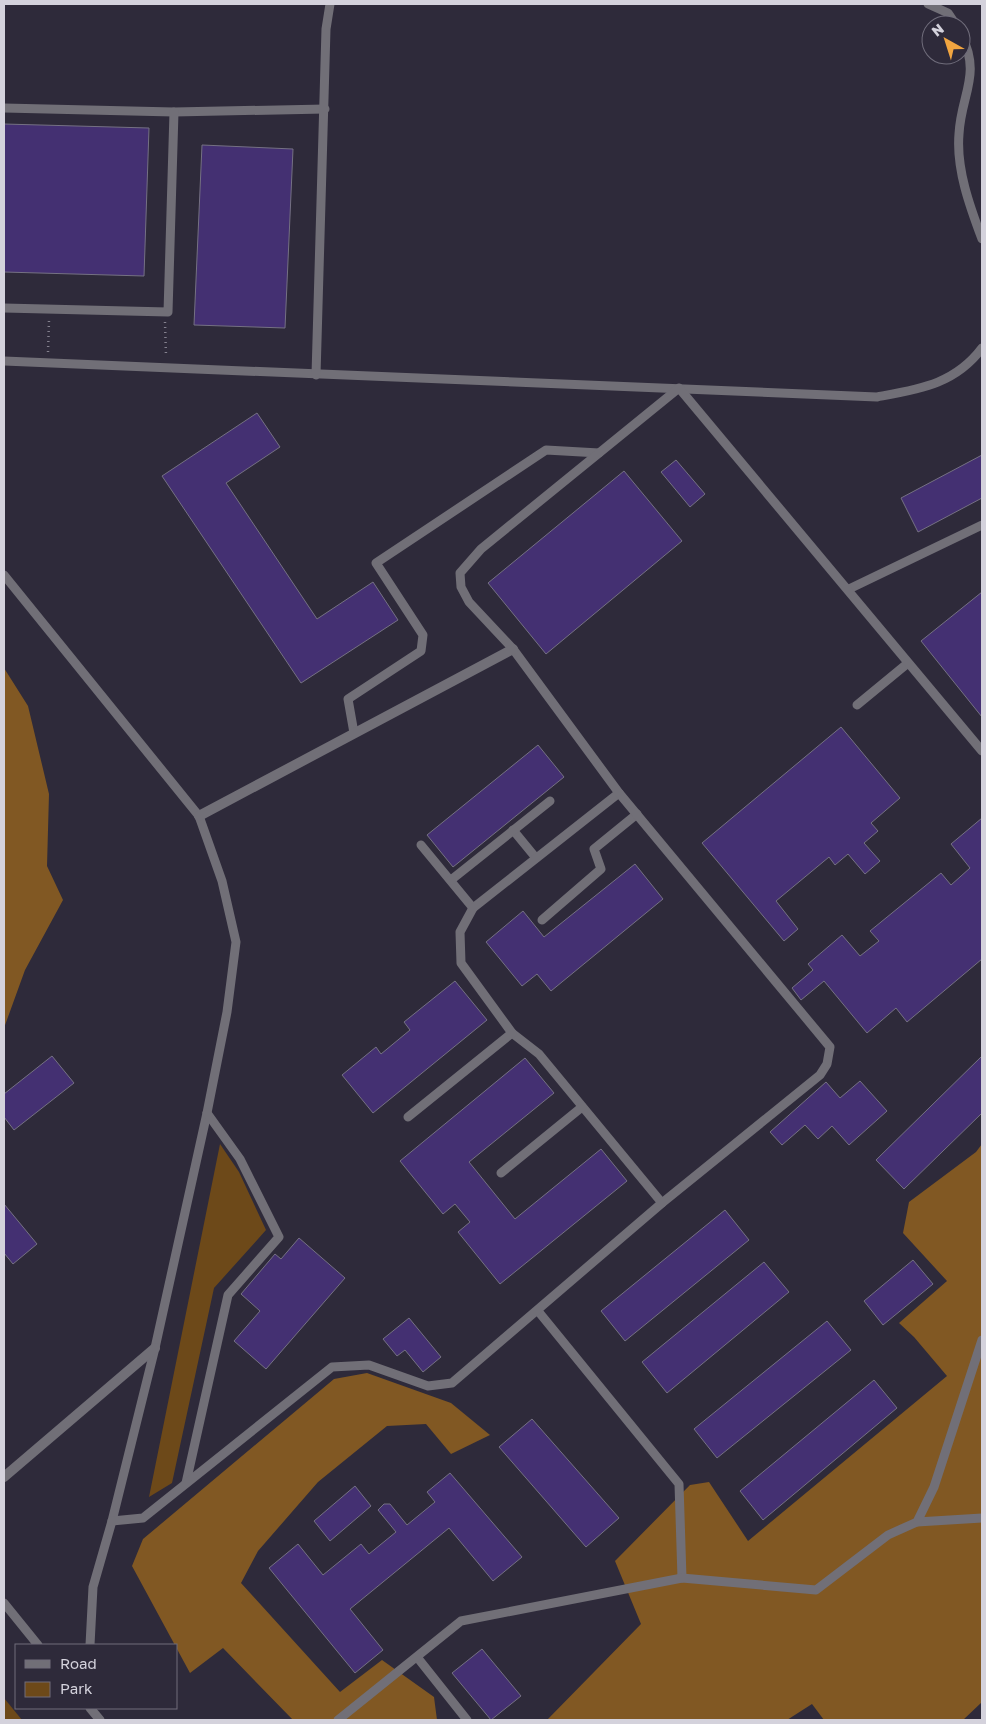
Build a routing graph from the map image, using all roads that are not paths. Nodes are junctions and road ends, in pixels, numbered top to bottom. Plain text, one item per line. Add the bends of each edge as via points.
1 (330, 4) edge
2 (928, 4) edge
3 (949, 15) edge
4 (971, 65) edge
5 (4, 108) edge
6 (325, 109) junction
7 (174, 112) junction
8 (978, 213) edge
9 (982, 238) edge
10 (4, 308) edge
11 (982, 348) edge
12 (4, 361) edge
13 (316, 375) junction
14 (679, 388) junction
15 (599, 453) junction
16 (982, 525) edge
17 (4, 575) edge
18 (849, 589) junction
19 (513, 649) junction
20 (908, 663) junction
21 (856, 705) dead end
22 (354, 733) junction
23 (982, 751) edge
24 (619, 792) junction
25 (550, 801) dead end
26 (637, 814) junction
27 (199, 816) junction
28 (513, 830) junction
29 (421, 845) dead end
30 (536, 858) junction
31 (450, 880) junction
32 (473, 908) junction
33 (542, 920) dead end
34 (512, 1033) junction
35 (582, 1107) junction
36 (208, 1113) junction
37 (408, 1117) dead end
38 (501, 1174) dead end
39 (662, 1203) junction
40 (538, 1311) junction
41 (982, 1340) edge
42 (155, 1348) junction
43 (4, 1476) edge
44 (186, 1483) junction
45 (982, 1518) edge
46 (112, 1521) junction
47 (917, 1522) junction
48 (682, 1578) junction
49 (4, 1603) edge
50 (37, 1644) edge
51 (90, 1644) edge
52 (417, 1657) junction
53 (338, 1720) edge
54 (467, 1720) edge

1 - 6 lane via 326,29
2 - 3 lane
4 - 8 lane via 958,135 962,170
5 - 7 lane
6 - 7 lane
6 - 13 lane
7 - 10 lane via 168,312
8 - 9 lane
11 - 14 lane via 969,365 946,379 917,390 877,396
12 - 13 lane
13 - 14 lane
14 - 15 lane
14 - 18 lane
15 - 19 lane via 481,549 460,573 461,587 469,602
15 - 22 lane via 546,450 376,563 423,635 421,651 348,699
16 - 18 lane
17 - 27 lane
18 - 20 lane
19 - 22 street
19 - 24 lane
20 - 21 lane
20 - 23 lane
22 - 27 street
24 - 26 lane
24 - 30 lane
25 - 28 lane
26 - 33 lane via 594,849 601,869
26 - 39 lane via 830,1047 827,1064 820,1075
27 - 36 lane via 222,881 236,942
28 - 30 lane
28 - 31 lane
29 - 31 lane
30 - 32 lane
31 - 32 lane
32 - 34 lane via 460,932 461,963
34 - 35 lane via 539,1054
34 - 37 lane
35 - 38 lane
35 - 39 lane
36 - 42 lane
36 - 44 lane via 240,1159 279,1237 228,1295
39 - 40 lane
40 - 44 lane via 452,1383 428,1386 368,1365 332,1367
40 - 48 lane via 679,1484
41 - 47 lane via 934,1488
42 - 43 street
42 - 46 lane
44 - 46 lane via 143,1518
45 - 47 lane
46 - 51 lane via 93,1587
47 - 48 lane via 888,1535 816,1590
48 - 52 lane via 461,1621
49 - 50 lane
52 - 53 lane
52 - 54 lane

